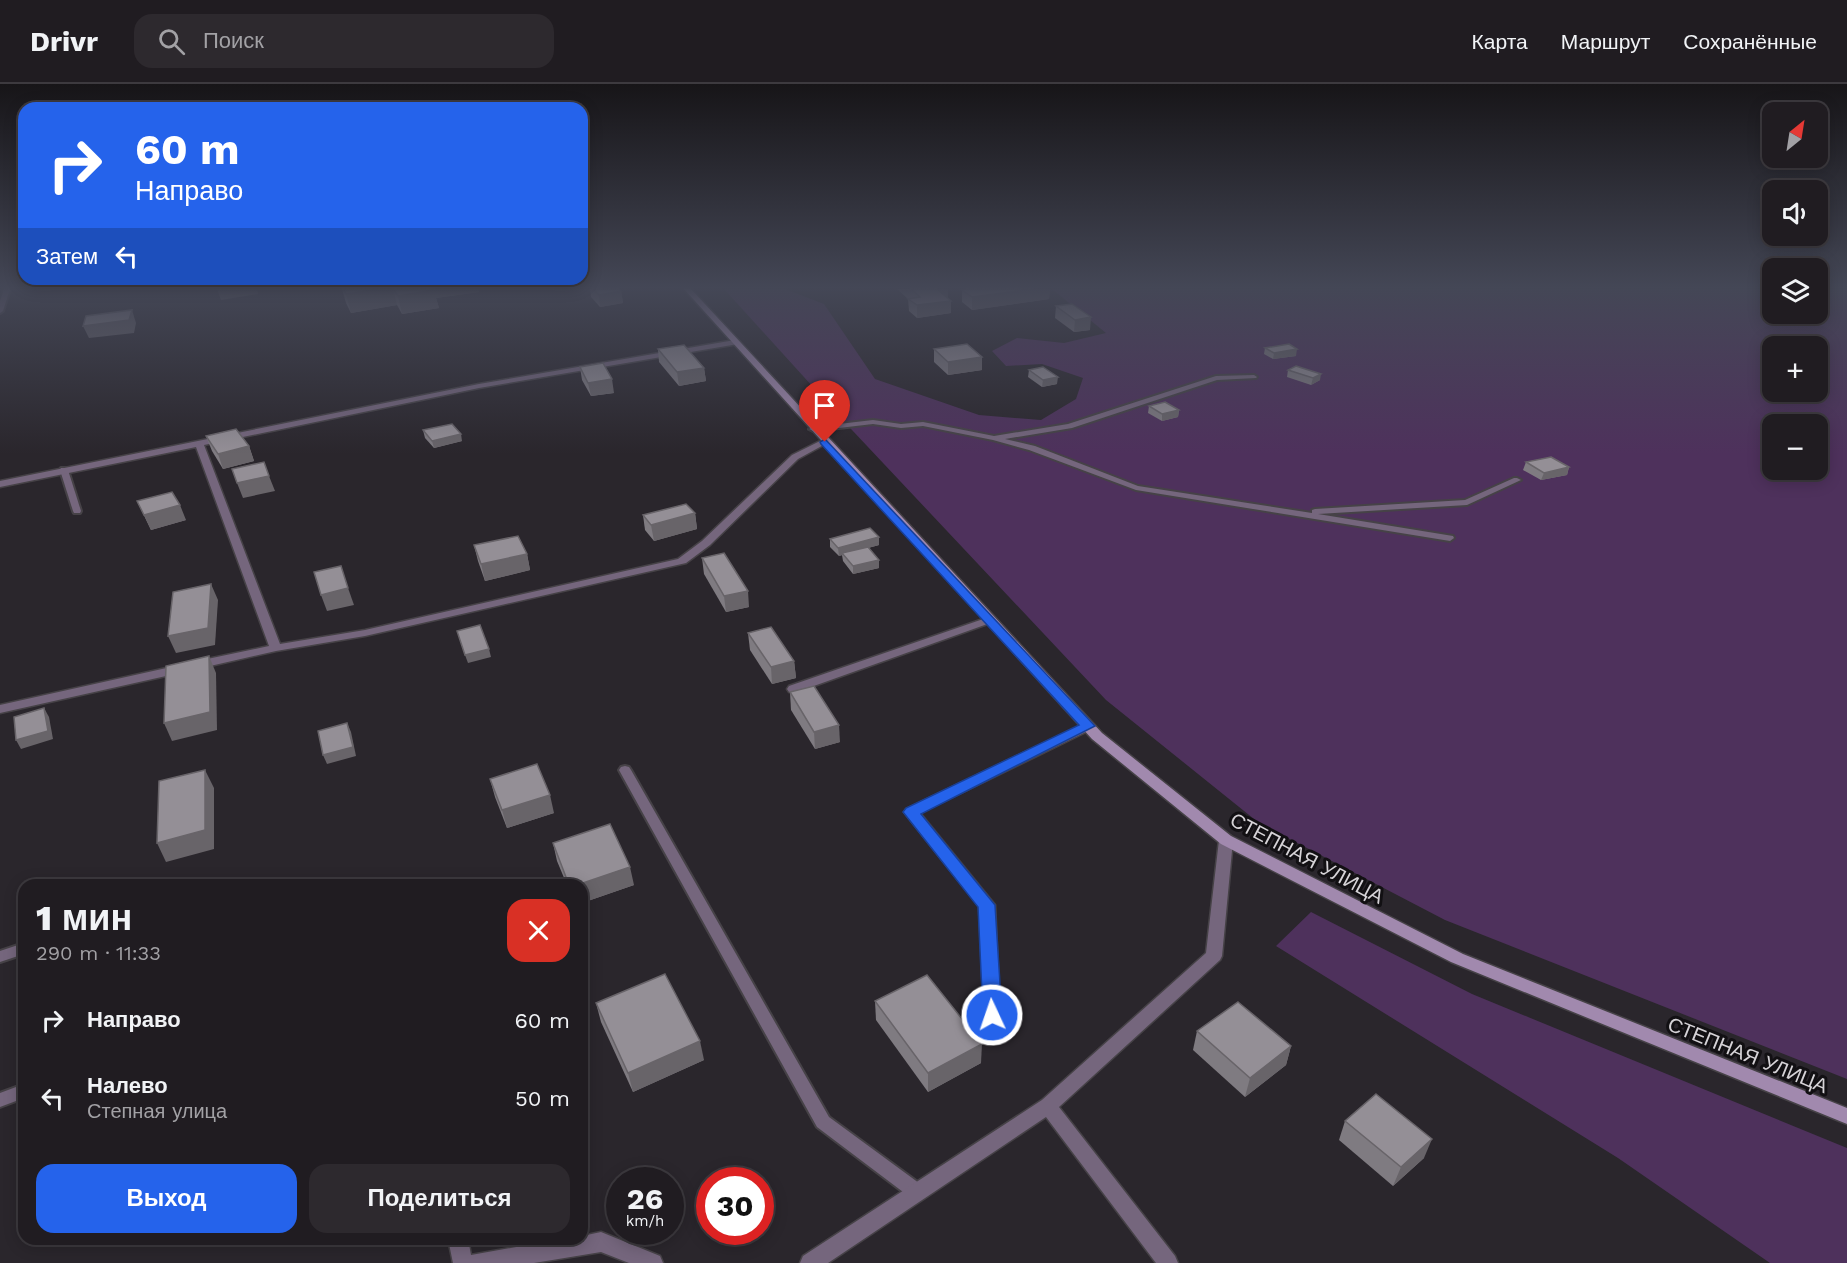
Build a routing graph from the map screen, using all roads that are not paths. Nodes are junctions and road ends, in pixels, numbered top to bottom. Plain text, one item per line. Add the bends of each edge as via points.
1 (723, 344) edge
2 (737, 344) edge
3 (1254, 377) dead end
4 (813, 429) junction
5 (994, 438) junction
6 (199, 442) junction
7 (825, 442) junction
8 (64, 470) junction
9 (1517, 480) dead end
10 (0, 484) edge
11 (77, 511) dead end
12 (1297, 514) junction
13 (1450, 538) dead end
14 (989, 620) junction
15 (276, 648) junction
16 (793, 689) edge
17 (0, 709) edge
18 (1088, 726) junction
19 (625, 770) dead end
20 (1227, 840) junction
21 (18, 950) edge
22 (0, 957) edge
23 (992, 1015) dead end
24 (18, 1093) edge
25 (0, 1100) edge
26 (1048, 1106) junction
27 (1847, 1116) edge
28 (917, 1192) junction
29 (588, 1244) edge
30 (459, 1245) edge
31 (583, 1245) edge
32 (463, 1263) edge
33 (476, 1263) edge
34 (653, 1263) edge
35 (810, 1263) edge
36 (1168, 1263) edge

1 - 6 street via 479,386
2 - 4 street, СТЕПНАЯ УЛИЦА
3 - 5 lane via 1216,378 1069,426
4 - 5 lane via 873,422 923,424
4 - 7 street, СТЕПНАЯ УЛИЦА
5 - 12 lane via 1032,448 1136,488
6 - 8 street
6 - 15 street
7 - 14 street, СТЕПНАЯ УЛИЦА
7 - 15 street via 795,457 706,543 682,561 365,633
8 - 10 street
8 - 11 lane
9 - 12 lane via 1467,502
12 - 13 lane
14 - 16 street
14 - 18 street, СТЕПНАЯ УЛИЦА
15 - 17 street
18 - 20 street, СТЕПНАЯ УЛИЦА
18 - 23 street via 911,812 987,905
19 - 28 lane via 823,1122
20 - 26 street via 1214,956
20 - 27 street, СТЕПНАЯ УЛИЦА via 1457,958
21 - 22 lane
24 - 25 lane
26 - 28 street
26 - 36 street
28 - 35 street
29 - 34 street via 601,1242
30 - 32 street
31 - 33 street

